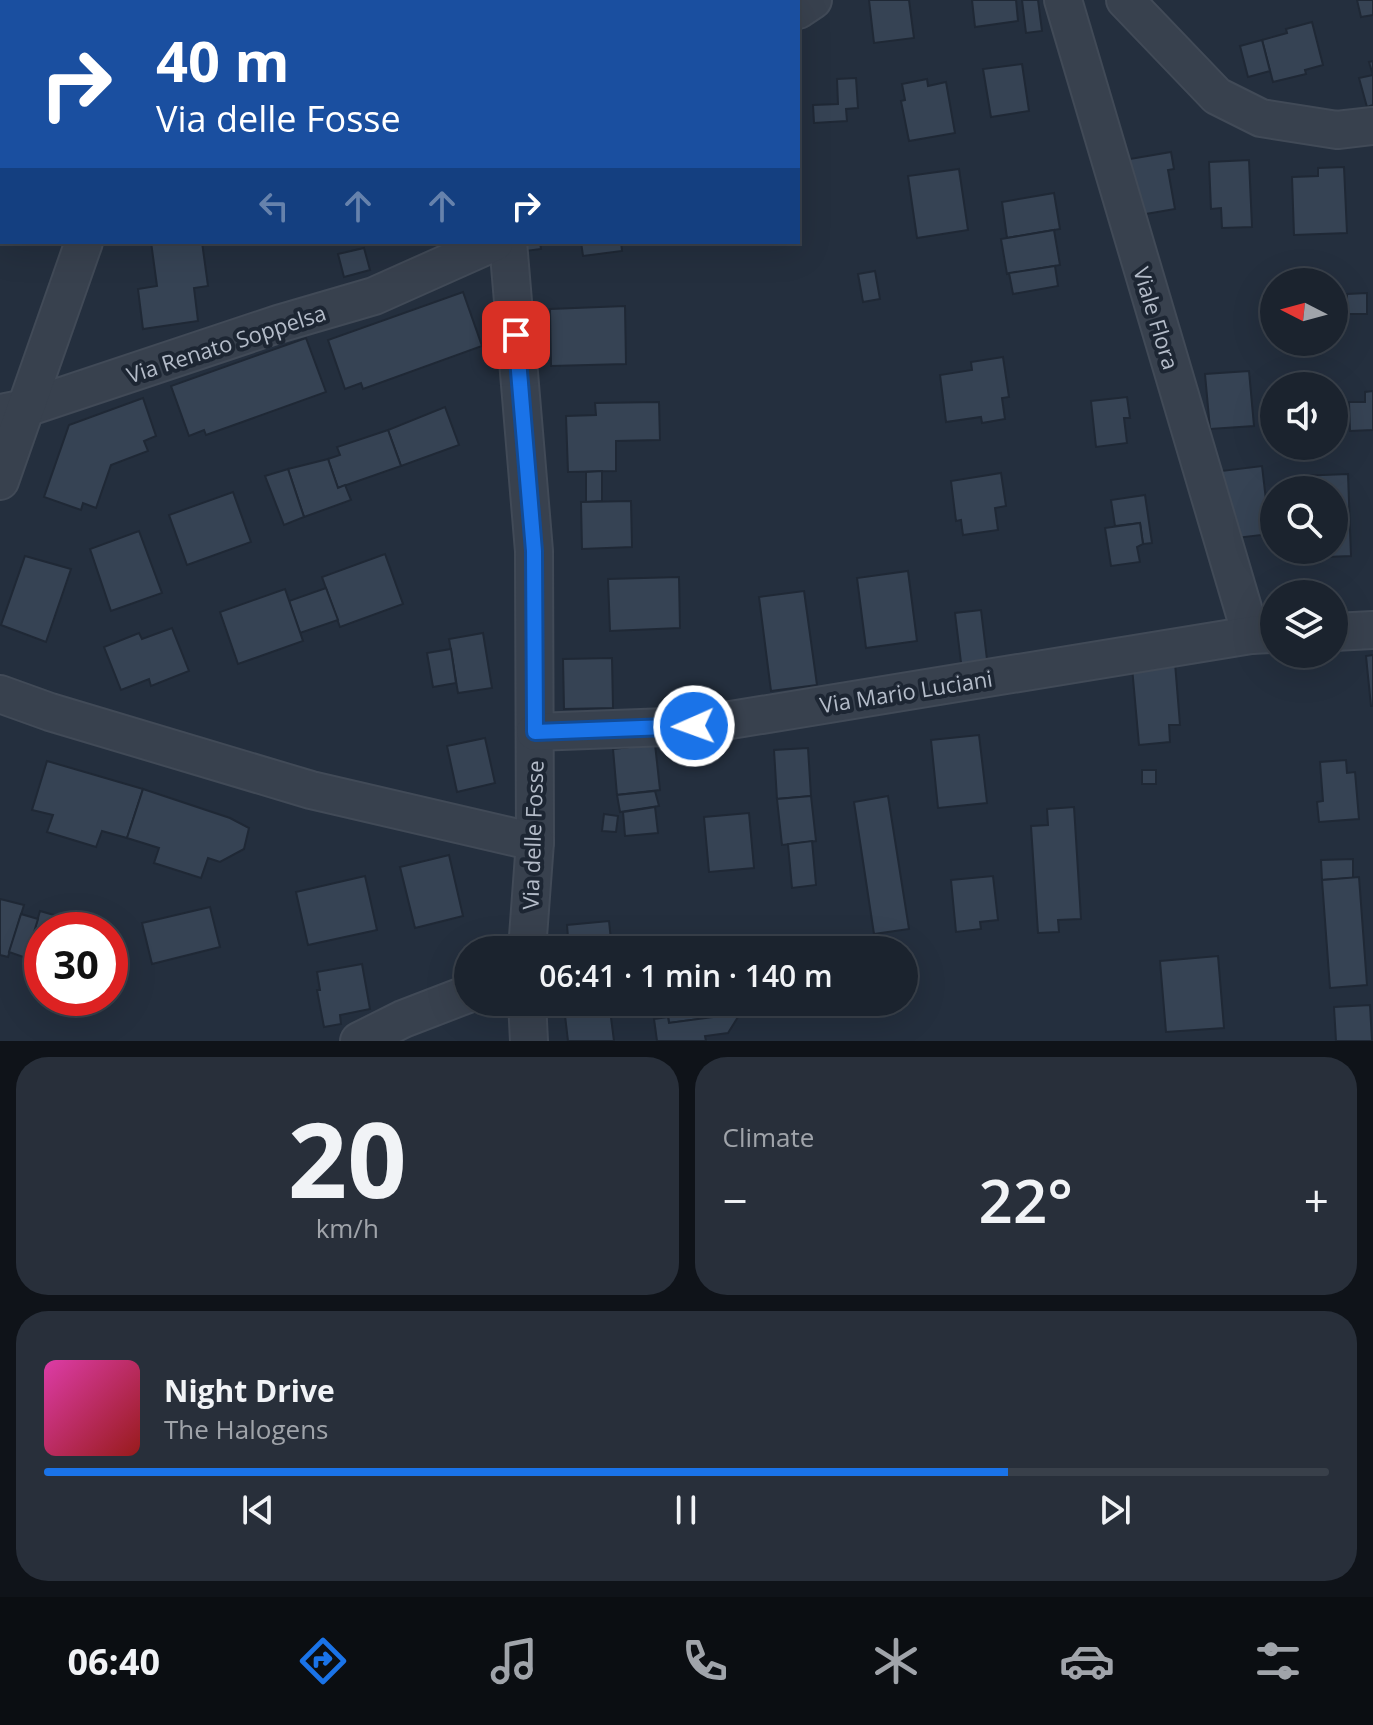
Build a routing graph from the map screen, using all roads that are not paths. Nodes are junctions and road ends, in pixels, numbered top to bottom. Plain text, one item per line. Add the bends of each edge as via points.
1 (1063, 0) edge
2 (1125, 0) edge
3 (1373, 126) edge
4 (83, 244) edge
5 (491, 244) edge
6 (508, 244) edge
7 (13, 411) edge
8 (0, 481) edge
9 (1260, 625) edge
10 (1373, 630) edge
11 (1348, 631) edge
12 (1260, 635) edge
13 (0, 694) edge
14 (535, 732) junction
15 (535, 842) junction
16 (528, 936) edge
17 (454, 999) edge
18 (528, 1016) edge
19 (359, 1041) edge
20 (529, 1041) edge

1 - 9 street, Viale Flora
2 - 3 street via 1217,96 1261,118 1337,130
4 - 7 street
5 - 7 street, Via Renato Soppelsa via 374,296
6 - 14 street, Via delle Fosse via 534,551
7 - 8 street
10 - 11 street
12 - 14 street, Via Mario Luciani via 694,726
13 - 15 street via 311,790
14 - 15 street, Via delle Fosse
15 - 16 street, Via delle Fosse
17 - 19 street
18 - 20 street

